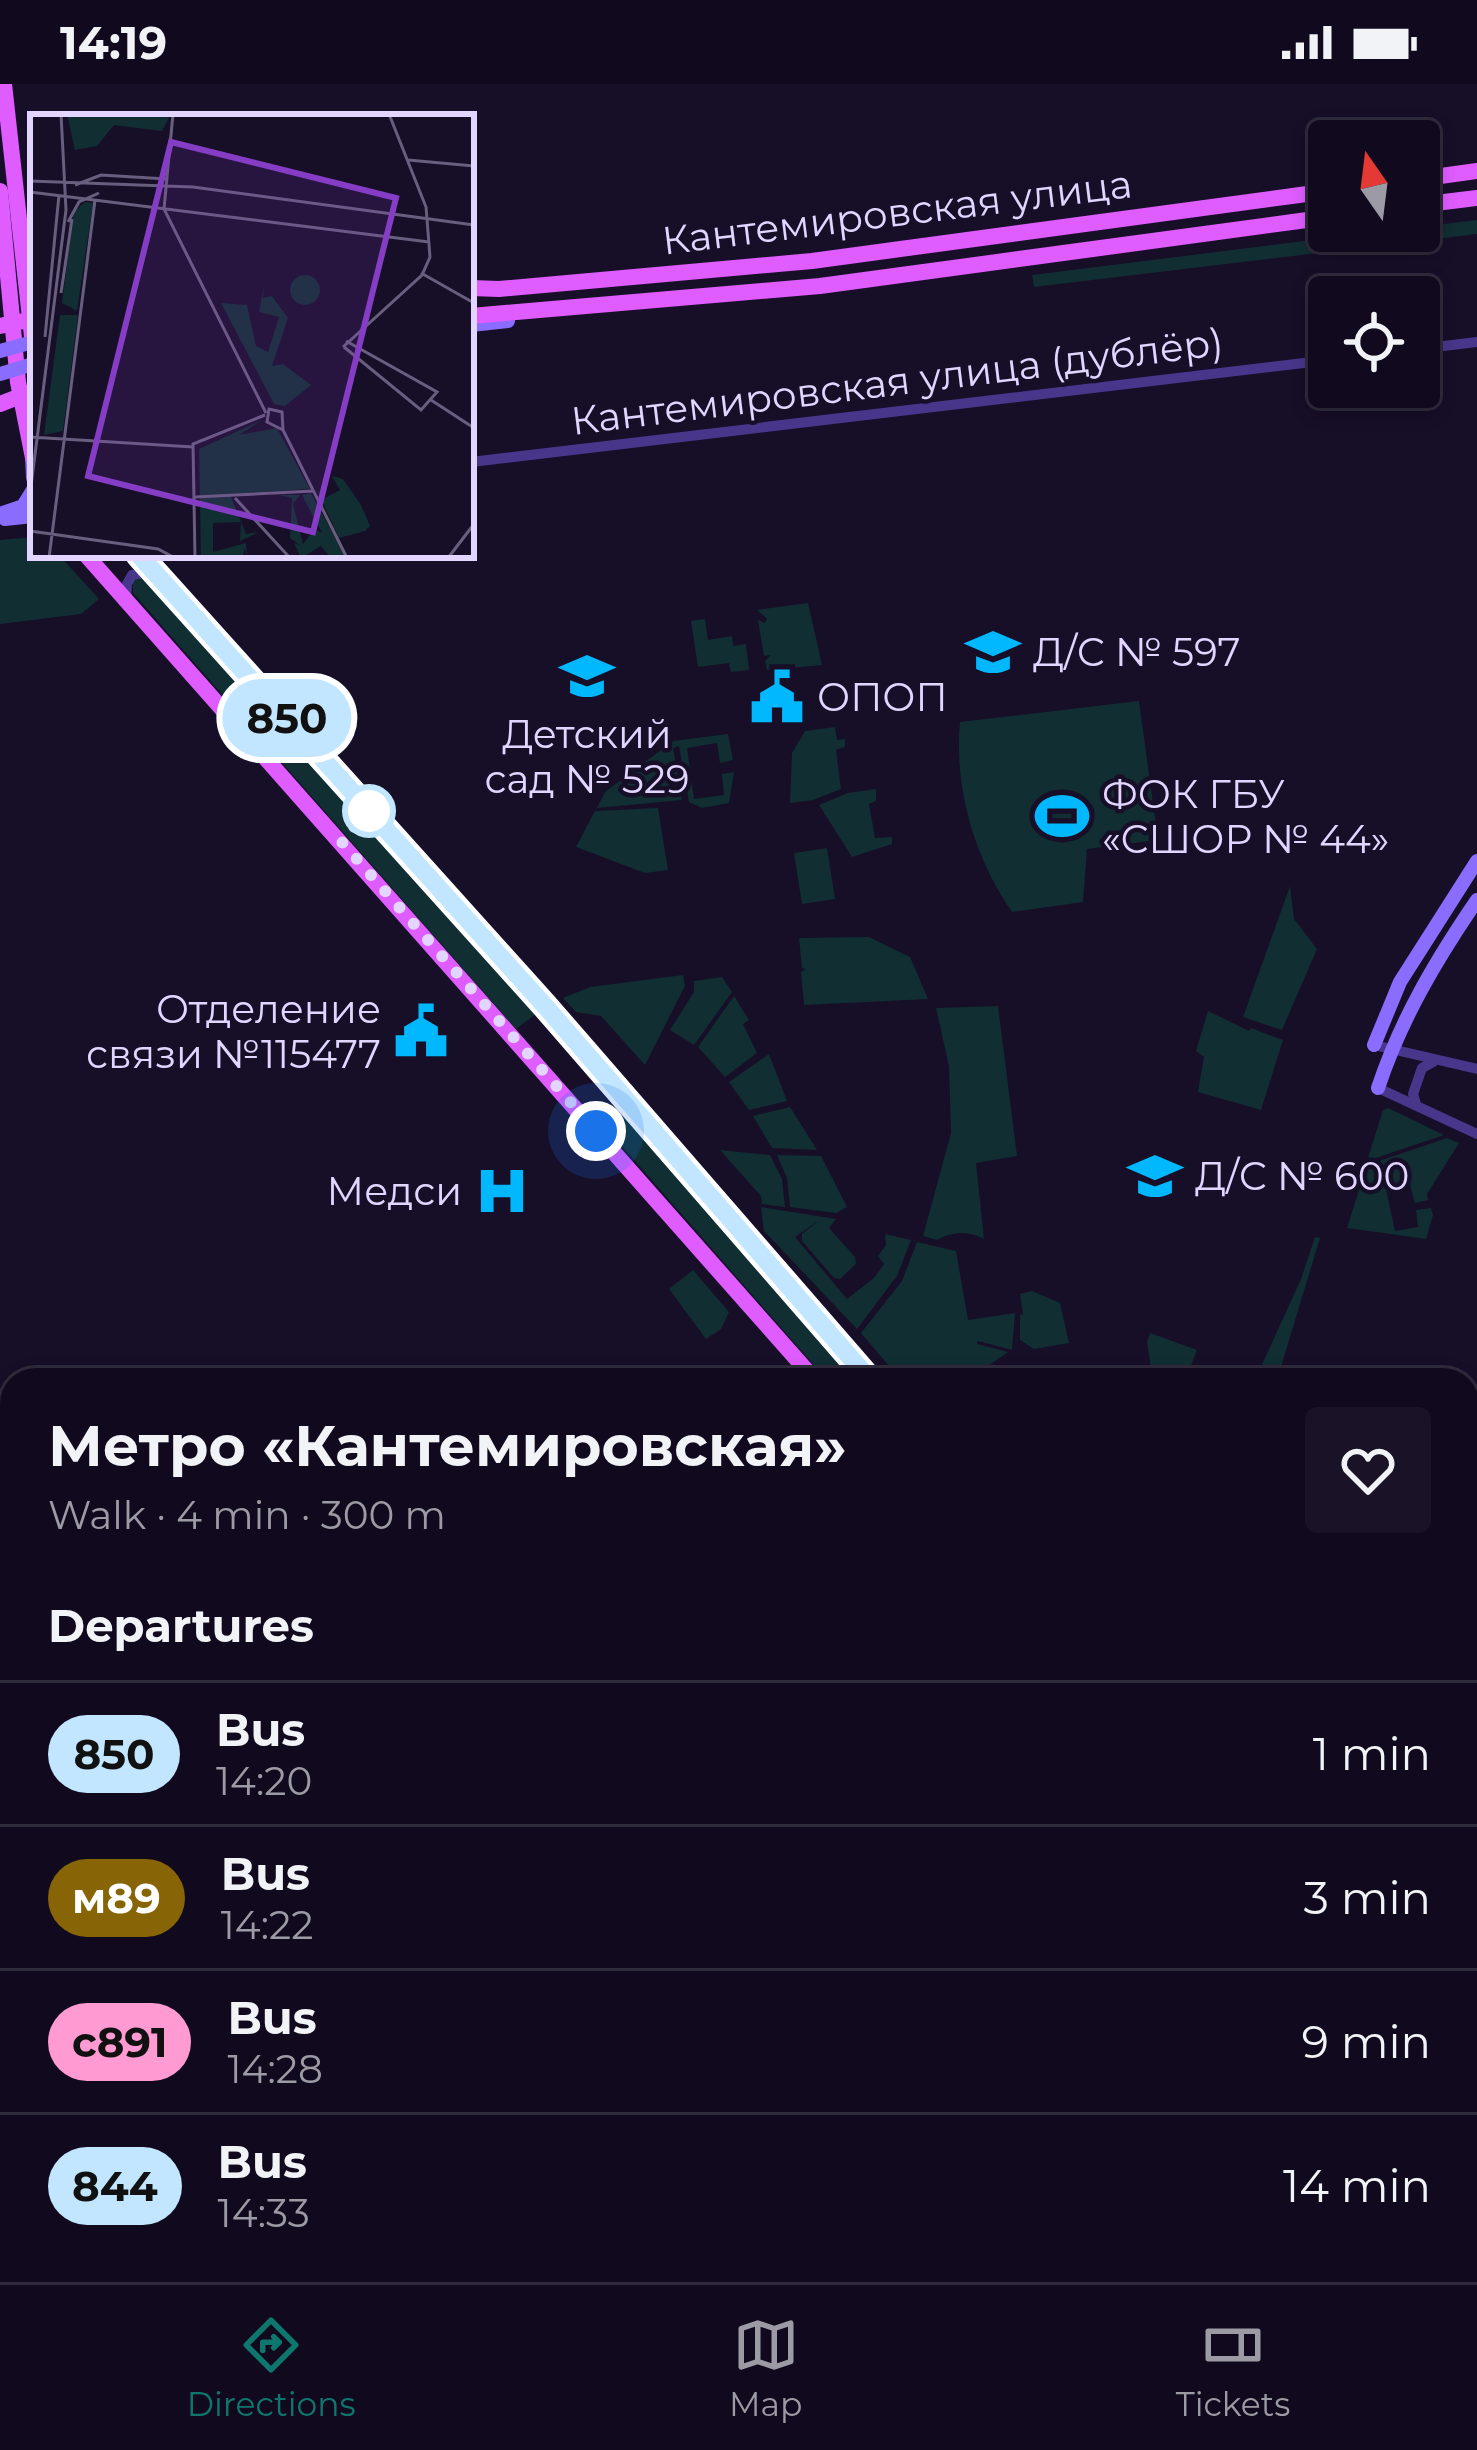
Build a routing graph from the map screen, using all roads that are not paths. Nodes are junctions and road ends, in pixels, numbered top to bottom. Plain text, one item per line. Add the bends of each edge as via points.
1 (4, 84) edge
2 (1477, 171) edge
3 (1440, 176) edge
4 (0, 190) edge
5 (1308, 194) edge
6 (1477, 198) edge
7 (1440, 202) edge
8 (1308, 220) edge
9 (474, 289) edge
10 (649, 304) junction
11 (474, 314) edge
12 (15, 317) edge
13 (474, 325) edge
14 (1477, 342) edge
15 (30, 344) edge
16 (1440, 346) edge
17 (0, 351) edge
18 (1308, 362) edge
19 (30, 365) edge
20 (0, 374) edge
21 (30, 392) edge
22 (0, 404) edge
23 (30, 443) edge
24 (474, 462) edge
25 (30, 494) edge
26 (30, 516) edge
27 (0, 517) edge
28 (89, 558) edge
29 (141, 558) edge
30 (153, 572) junction
31 (126, 601) junction
32 (1476, 866) edge
33 (1455, 894) junction
34 (1475, 903) edge
35 (1374, 1045) joint
36 (1392, 1049) junction
37 (1437, 1061) junction
38 (1477, 1069) edge
39 (1378, 1088) joint
40 (1416, 1104) junction
41 (1477, 1134) edge
42 (804, 1368) edge
43 (860, 1368) edge

1 - 12 main road
2 - 3 main road
4 - 12 main road
5 - 9 main road, Кантемировская улица via 812,261
6 - 7 main road
8 - 10 main road, Кантемировская улица
10 - 11 main road, Кантемировская улица
10 - 13 main road
12 - 23 main road
14 - 16 street
15 - 17 main road, bridge
18 - 24 street, Кантемировская улица (дублёр)
19 - 20 main road, bridge
21 - 22 main road, bridge
25 - 27 main road
26 - 27 main road
28 - 31 main road
29 - 30 main road
30 - 31 street via 132,575
30 - 43 main road
31 - 42 main road
32 - 33 main road
33 - 34 main road via 1468,890
33 - 35 main road via 1400,982
34 - 36 main road via 1423,982
35 - 36 street
36 - 37 street
36 - 39 main road
37 - 38 street
37 - 40 street via 1421,1068
39 - 40 street
40 - 41 street

